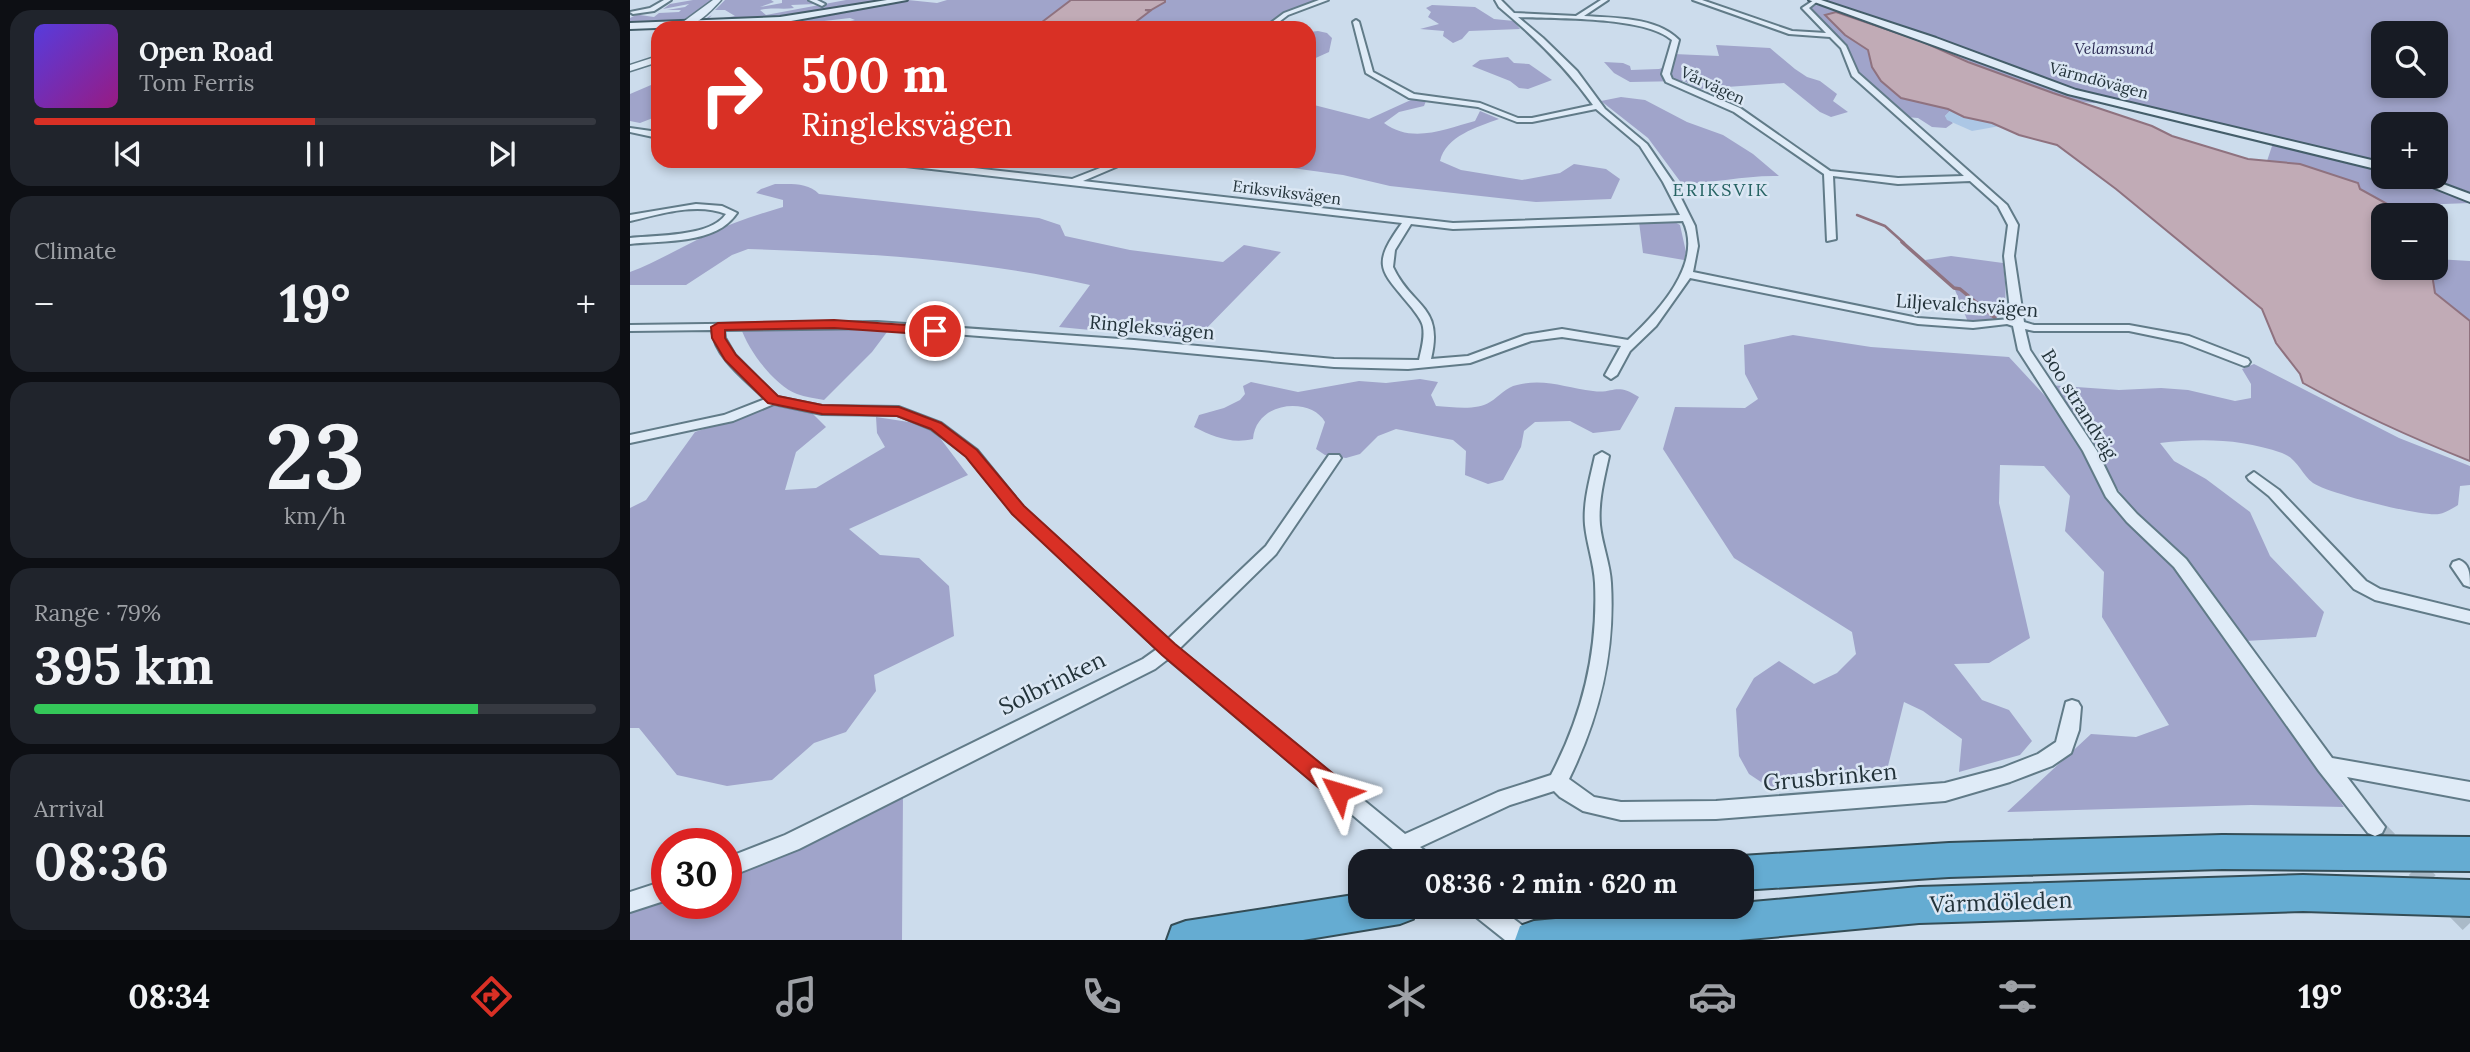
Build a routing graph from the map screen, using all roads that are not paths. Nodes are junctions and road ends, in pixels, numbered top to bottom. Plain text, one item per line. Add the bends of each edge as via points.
1 (668, 0) edge
2 (717, 0) edge
3 (812, 0) edge
4 (903, 0) edge
5 (1325, 0) edge
6 (1498, 0) edge
7 (1605, 0) edge
8 (1696, 0) edge
9 (1815, 1) edge
10 (822, 4) dead end
11 (633, 12) dead end
12 (1514, 15) junction
13 (1575, 19) junction
14 (691, 21) edge
15 (767, 21) edge
16 (1276, 21) edge
17 (1356, 22) dead end
18 (651, 25) edge
19 (630, 26) edge
20 (1831, 35) junction
21 (651, 61) edge
22 (630, 68) edge
23 (1598, 106) junction
24 (630, 130) edge
25 (651, 134) edge
26 (2371, 164) edge
27 (952, 168) edge
28 (1107, 168) edge
29 (1828, 173) junction
30 (1973, 178) junction
31 (1071, 181) junction
32 (2446, 189) edge
33 (2470, 198) edge
34 (630, 218) edge
35 (1685, 218) junction
36 (1408, 222) junction
37 (1831, 239) dead end
38 (630, 241) edge
39 (1687, 274) junction
40 (2019, 324) junction
41 (718, 327) junction
42 (630, 328) edge
43 (1630, 344) junction
44 (2244, 362) dead end
45 (1424, 364) junction
46 (1611, 375) dead end
47 (773, 400) junction
48 (630, 439) edge
49 (1602, 456) dead end
50 (1334, 458) dead end
51 (2254, 477) dead end
52 (2459, 566) dead end
53 (2470, 581) edge
54 (2470, 617) edge
55 (1168, 649) junction
56 (2072, 707) dead end
57 (2326, 765) junction
58 (1558, 781) junction
59 (2470, 791) edge
60 (2375, 827) tunnel mouth
61 (1404, 845) junction
62 (1408, 849) edge
63 (2470, 854) edge
64 (742, 862) edge
65 (1754, 872) edge
66 (651, 895) edge
67 (2470, 898) edge
68 (630, 902) edge
69 (1348, 914) edge
70 (1496, 919) edge
71 (1186, 940) edge
72 (1523, 940) edge
73 (1534, 940) edge

1 - 11 street via 652,10
2 - 14 street
3 - 10 street
4 - 15 main road
5 - 16 street
6 - 12 street
7 - 13 street
8 - 20 street via 1790,33
9 - 20 street, Boo strandväg via 1805,8
9 - 26 main road, Värmdövägen via 2059,88
12 - 13 street, Vårvägen
12 - 23 street via 1574,73
13 - 29 street, Vårvägen via 1642,23 1670,32 1676,40 1666,74 1669,80 1737,110
17 - 23 street via 1370,73 1412,96 1480,105 1517,120
18 - 19 main road
20 - 30 street, Boo strandväg via 1844,47 1855,74
21 - 22 street
23 - 35 street via 1643,144
24 - 25 street
27 - 31 street, Eriksviksvägen
28 - 31 street
29 - 30 street via 1898,181
29 - 37 street
30 - 40 street, Boo strandväg via 2002,205 2013,225 2010,256
31 - 36 street, Eriksviksvägen
32 - 33 main road
34 - 38 street via 693,207 732,213 725,223 696,234
35 - 36 street, Eriksviksvägen via 1469,226
35 - 39 street via 1693,246
36 - 45 street via 1389,248 1386,261 1428,323
39 - 40 street, Liljevalchsvägen via 1900,319 1954,325
39 - 43 street via 1652,324
40 - 44 street, Liljevalchsvägen via 2129,328 2185,338
40 - 57 street, Boo strandväg via 2024,350 2090,451 2111,494 2180,563
41 - 42 street, Ringleksvägen
41 - 45 street, Ringleksvägen via 877,325 1334,363
41 - 47 street via 730,357
43 - 45 street, Ringleksvägen via 1551,334 1470,359
43 - 46 street
47 - 48 street via 728,418
47 - 55 street via 822,410 899,411 936,426 972,453 1018,510
49 - 58 street via 1591,516 1603,576 1602,645 1584,730
50 - 55 street, Solbrinken via 1271,550
51 - 54 street via 2274,492 2360,585 2375,594
52 - 53 street
55 - 61 street
55 - 64 street, Solbrinken via 1149,664 792,842
56 - 58 street, Grusbrinken via 2064,747 2045,760 1945,792 1716,810 1621,811 1590,805
57 - 59 street
57 - 60 street, Boo strandväg
58 - 61 street via 1505,798
61 - 62 street
63 - 65 highway via 2181,853
66 - 68 street
67 - 73 highway, Värmdöleden via 2303,893 1933,905
69 - 71 highway
70 - 72 street

